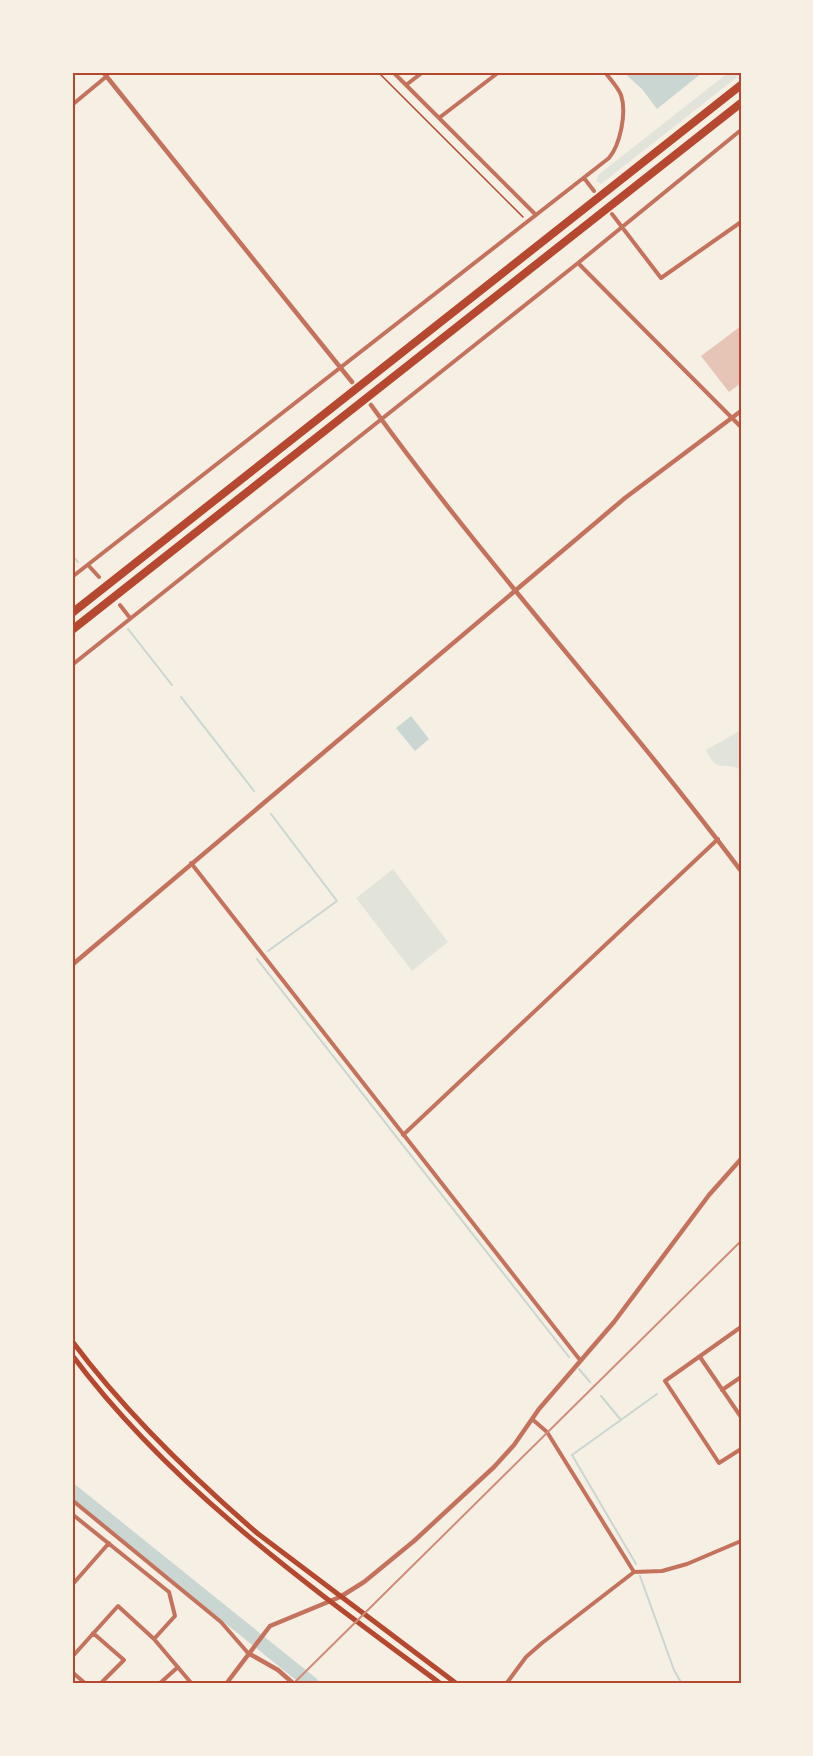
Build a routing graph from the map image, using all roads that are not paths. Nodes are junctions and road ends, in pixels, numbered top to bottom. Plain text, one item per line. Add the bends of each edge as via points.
1 (393, 72) edge
2 (423, 72) edge
3 (499, 72) edge
4 (605, 72) edge
5 (105, 74) edge
6 (406, 85) junction
7 (741, 85) edge
8 (741, 103) edge
9 (72, 105) edge
10 (439, 118) junction
11 (741, 130) edge
12 (584, 178) junction
13 (594, 190) dead end
14 (536, 214) junction
15 (612, 214) dead end
16 (741, 222) edge
17 (622, 227) junction
18 (578, 263) junction
19 (342, 369) junction
20 (352, 382) dead end
21 (371, 405) dead end
22 (741, 411) edge
23 (380, 418) junction
24 (732, 418) junction
25 (741, 427) edge
26 (88, 565) junction
27 (72, 577) edge
28 (99, 577) dead end
29 (514, 591) junction
30 (120, 605) dead end
31 (72, 613) edge
32 (130, 618) junction
33 (72, 630) edge
34 (72, 665) edge
35 (718, 839) junction
36 (191, 863) junction
37 (741, 871) edge
38 (72, 965) edge
39 (403, 1135) junction
40 (741, 1159) edge
41 (741, 1327) edge
42 (72, 1341) edge
43 (72, 1355) edge
44 (699, 1357) junction
45 (580, 1360) junction
46 (741, 1377) edge
47 (722, 1390) junction
48 (741, 1417) edge
49 (532, 1419) junction
50 (741, 1449) edge
51 (72, 1500) edge
52 (72, 1514) edge
53 (741, 1541) edge
54 (109, 1543) junction
55 (634, 1572) junction
56 (72, 1585) edge
57 (93, 1633) junction
58 (154, 1640) junction
59 (248, 1653) junction
60 (73, 1655) edge
61 (178, 1667) junction
62 (72, 1672) edge
63 (86, 1684) edge
64 (100, 1684) edge
65 (159, 1684) edge
66 (192, 1684) edge
67 (226, 1684) edge
68 (294, 1684) edge
69 (441, 1684) edge
70 (457, 1684) edge
71 (506, 1684) edge

1 - 6 street
2 - 6 street
3 - 10 street
4 - 12 street via 622,97 618,143 609,158
5 - 9 street
5 - 19 street
6 - 10 street
7 - 31 highway
8 - 33 highway
10 - 14 street
11 - 17 street
12 - 13 street
12 - 14 street
14 - 19 street
15 - 17 street
16 - 17 street via 661,278
17 - 18 street
18 - 23 street
18 - 24 street
19 - 20 street
19 - 26 street
21 - 23 street
22 - 24 street
23 - 29 street
23 - 32 street
24 - 25 street
24 - 29 street via 640,486
26 - 27 street
26 - 28 street
29 - 35 street
29 - 36 street
30 - 32 street
32 - 34 street
35 - 37 street
35 - 39 street
36 - 38 street
36 - 39 street
39 - 45 street
40 - 45 street
41 - 44 street
42 - 70 main road via 164,1447 218,1499 257,1533
43 - 69 main road via 159,1455 249,1538
44 - 47 street
44 - 50 street via 665,1381 719,1463
45 - 49 street
46 - 47 street
47 - 48 street
49 - 55 street via 547,1432
49 - 59 street via 494,1467 383,1568 340,1597 284,1619 266,1631
51 - 59 street via 221,1622
52 - 54 street
53 - 55 street via 687,1564 662,1571
54 - 56 street
54 - 58 street via 169,1592 175,1616
55 - 71 street via 526,1657
57 - 58 street via 118,1606
57 - 60 street
57 - 64 street via 124,1660
58 - 61 street
59 - 67 street
59 - 68 street
61 - 65 street
61 - 66 street
62 - 63 street

